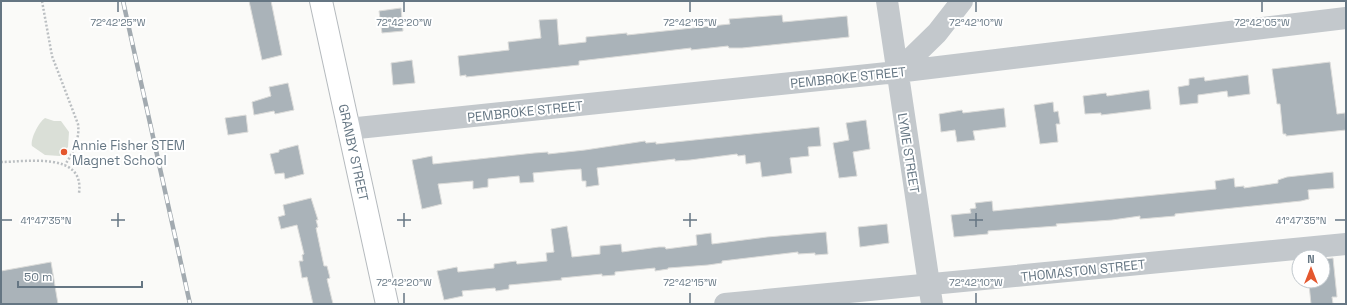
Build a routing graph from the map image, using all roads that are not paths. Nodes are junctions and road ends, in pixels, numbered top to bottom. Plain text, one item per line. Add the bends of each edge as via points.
1 (321, 1) edge
2 (887, 1) edge
3 (962, 1) edge
4 (1346, 18) edge
5 (897, 72) junction
6 (348, 129) junction
7 (1346, 244) edge
8 (931, 294) edge
9 (387, 304) edge
10 (725, 304) edge

1 - 6 main road, GRANBY STREET
2 - 5 street, LYME STREET
3 - 5 street via 937,32
4 - 5 street, PEMBROKE STREET
5 - 6 street, PEMBROKE STREET
5 - 8 street, LYME STREET
6 - 9 main road, GRANBY STREET
7 - 8 street, THOMASTON STREET
8 - 10 street, THOMASTON STREET

